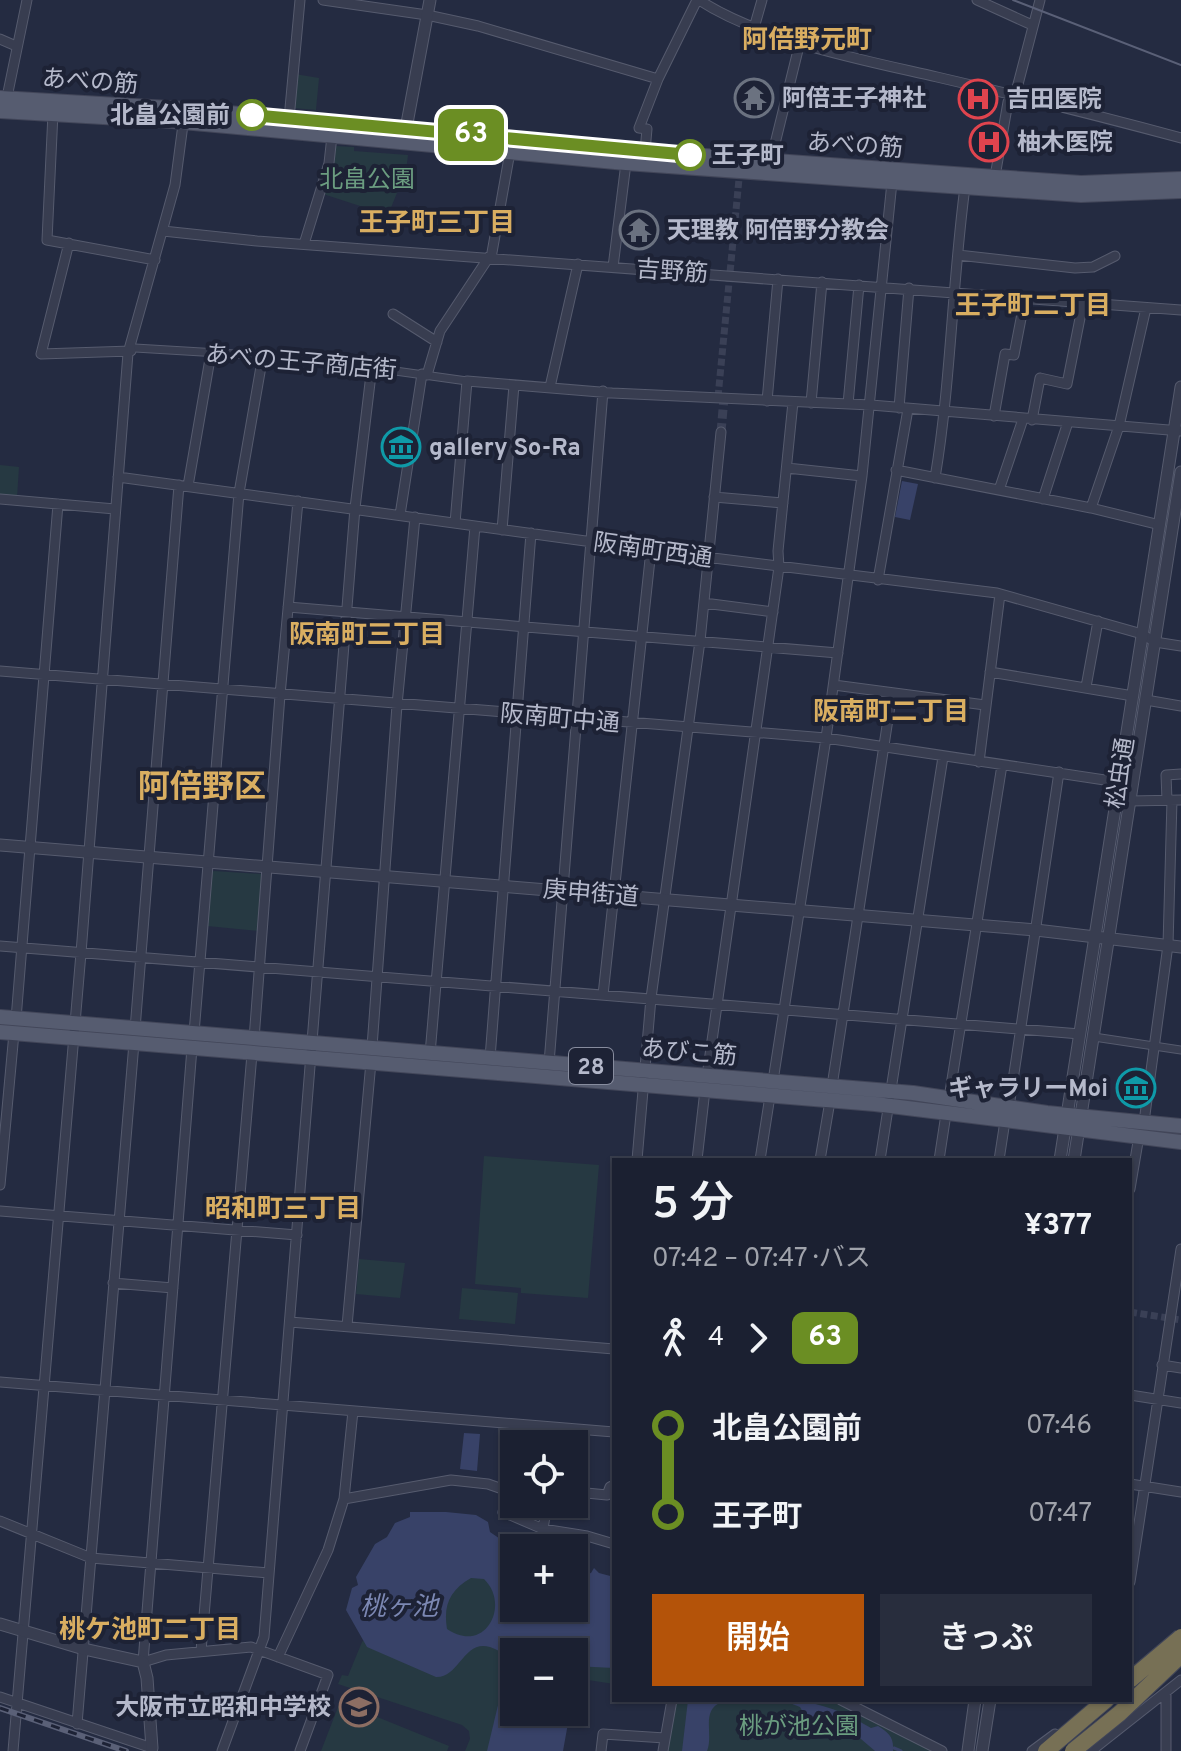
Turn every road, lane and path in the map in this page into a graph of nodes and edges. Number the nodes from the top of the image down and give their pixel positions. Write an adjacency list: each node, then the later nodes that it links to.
1 (27, 0): 14 (street)
2 (300, 0): 19 (street)
3 (323, 0): 9 (street)
4 (430, 0): 9 (street)
5 (698, 0): 11 (street); 15 (street)
6 (762, 0): 11 (street)
7 (977, 0): 10 (street)
8 (1040, 0): 10 (street)
9 (427, 15): 15 (street); 22 (street)
10 (1032, 25): 16 (street)
11 (754, 28): 13 (street)
12 (0, 39): 14 (street)
13 (800, 42): 16 (street); 26 (street)
14 (16, 46): 17 (street)
15 (658, 79): 24 (street)
16 (1013, 95): 23 (street); 31 (street)
17 (3, 104): 18 (main road, あべの筋); 20 (main road, あべの筋)
18 (53, 113): 20 (main road, あべの筋); 35 (street)
19 (289, 119): 20 (main road, あべの筋); 22 (main road, あべの筋)
20 (184, 121): 21 (main road, あべの筋); 34 (street)
21 (332, 136): 22 (main road, あべの筋); 36 (street)
22 (404, 136): 24 (main road, あべの筋); 25 (main road, あべの筋)
23 (1181, 138)
24 (645, 151): 28 (main road, あべの筋)
25 (510, 152): 27 (main road, あべの筋); 39 (street)
26 (771, 160): 28 (main road, あべの筋); 31 (main road, あべの筋)
27 (626, 163): 28 (main road, あべの筋); 42 (street)
28 (740, 170): 30 (main road, あべの筋)
29 (1181, 179): 31 (main road, あべの筋)
30 (892, 182): 32 (main road, あべの筋); 46 (street)
31 (994, 183): 32 (main road, あべの筋); 33 (main road, あべの筋)
32 (965, 187): 37 (street)
33 (1181, 191)
34 (163, 231): 36 (street, 吉野筋); 40 (street)
35 (69, 243): 40 (street); 55 (street)
36 (304, 244): 39 (street, 吉野筋)
37 (958, 255): 38 (street); 48 (street)
38 (1115, 256)
39 (490, 258): 41 (street, 吉野筋); 54 (street)
40 (155, 260): 55 (street)
41 (578, 264): 42 (street, 吉野筋); 62 (street)
42 (613, 267): 43 (street, 吉野筋)
43 (778, 279): 44 (street, 吉野筋); 65 (street)
44 (822, 282): 45 (street, 吉野筋); 67 (street)
45 (859, 285): 46 (street, 吉野筋); 68 (street)
46 (882, 287): 47 (street, 吉野筋); 69 (street)
47 (909, 288): 48 (street, 吉野筋); 70 (street)
48 (955, 293): 49 (street, 吉野筋); 71 (street)
49 (1025, 298): 50 (street, 吉野筋); 72 (street)
50 (1083, 303): 51 (street, 吉野筋); 73 (street)
51 (1146, 308): 52 (street, 吉野筋); 75 (street)
52 (1181, 310)
53 (393, 314): 54 (street)
54 (437, 342): 59 (street)
55 (132, 350): 56 (street, あべの王子商店街); 82 (street)
56 (211, 353): 57 (street, あべの王子商店街); 84 (street)
57 (263, 355): 58 (street, あべの王子商店街); 86 (street)
58 (372, 366): 59 (street, あべの王子商店街); 93 (street)
59 (425, 374): 60 (street, あべの王子商店街); 96 (street)
60 (467, 381): 61 (street); 98 (street)
61 (514, 385): 62 (street); 102 (street)
62 (550, 387): 64 (street)
63 (1181, 387): 76 (street, 松虫通)
64 (603, 391): 65 (street); 104 (street)
65 (767, 401): 66 (street)
66 (793, 402): 67 (street); 78 (street)
67 (811, 403): 68 (street)
68 (848, 404): 69 (street)
69 (871, 405): 70 (street); 81 (street)
70 (903, 408): 71 (street); 79 (street)
71 (946, 412): 72 (street); 83 (street)
72 (994, 416): 73 (street)
73 (1028, 419): 74 (street); 85 (street)
74 (1068, 422): 75 (street); 89 (street)
75 (1119, 426): 76 (street); 94 (street)
76 (1178, 431): 100 (street, 松虫通)
77 (721, 432): 87 (street)
78 (787, 468): 81 (street); 91 (street)
79 (896, 470): 83 (street); 109 (street)
80 (1181, 472): 99 (street, 松虫通)
81 (862, 476): 108 (street)
82 (118, 477): 84 (street, 阪南町西通); 95 (street)
83 (935, 478): 85 (street)
84 (184, 486): 86 (street, 阪南町西通); 131 (street)
85 (999, 490): 89 (street)
86 (239, 493): 90 (street, 阪南町西通); 134 (street)
87 (714, 497): 91 (street); 106 (street)
88 (0, 499): 92 (street)
89 (1043, 499): 94 (street)
90 (298, 501): 93 (street, 阪南町西通); 112 (street)
91 (783, 503): 107 (street)
92 (58, 504): 95 (street); 129 (street)
93 (355, 508): 96 (street, 阪南町西通); 114 (street)
94 (1091, 508): 100 (street)
95 (115, 509): 130 (street)
96 (400, 515): 97 (street, 阪南町西通)
97 (415, 517): 98 (street, 阪南町西通); 115 (street)
98 (455, 523): 101 (street, 阪南町西通)
99 (1177, 523): 123 (street, 松虫通)
100 (1160, 525): 120 (street, 松虫通)
101 (475, 526): 102 (street, 阪南町西通); 117 (street)
102 (502, 530): 103 (street, 阪南町西通)
103 (531, 533): 104 (street, 阪南町西通); 118 (street)
104 (591, 542): 105 (street, 阪南町西通); 119 (street)
105 (651, 550): 106 (street, 阪南町西通); 121 (street)
106 (710, 558): 107 (street, 阪南町西通); 111 (street)
107 (779, 567): 108 (street, 阪南町西通); 113 (street)
108 (848, 576): 109 (street, 阪南町西通); 126 (street)
109 (878, 580): 110 (street, 阪南町西通)
110 (1000, 594): 116 (street, 阪南町西通); 128 (street)
111 (704, 603): 113 (street); 122 (street)
112 (288, 607): 114 (street); 136 (street)
113 (773, 612): 124 (street)
114 (347, 613): 115 (street); 138 (street)
115 (406, 617): 117 (street); 140 (street)
116 (1098, 621): 120 (street, 阪南町西通); 133 (street)
117 (465, 622): 118 (street); 143 (street)
118 (524, 626): 119 (street); 144 (street)
119 (583, 631): 121 (street); 145 (street)
120 (1142, 634): 123 (street, 阪南町西通); 137 (street, 松虫通)
121 (641, 636): 122 (street); 146 (street)
122 (700, 641): 124 (street); 147 (street)
123 (1155, 642): 125 (street, 阪南町西通); 139 (street, 松虫通)
124 (768, 646): 126 (street); 148 (street)
125 (1181, 646)
126 (838, 653): 132 (street)
127 (0, 671): 129 (street, 阪南町中通)
128 (990, 672): 133 (street); 141 (street)
129 (44, 675): 130 (street, 阪南町中通); 160 (street)
130 (103, 680): 131 (street, 阪南町中通); 161 (street)
131 (163, 685): 134 (street, 阪南町中通); 162 (street)
132 (834, 685): 135 (street); 149 (street)
133 (1086, 687): 137 (street)
134 (221, 690): 136 (street, 阪南町中通); 163 (street)
135 (892, 693): 141 (street); 150 (street)
136 (280, 695): 138 (street, 阪南町中通); 164 (street)
137 (1133, 696): 156 (street, 松虫通)
138 (340, 700): 140 (street, 阪南町中通); 165 (street)
139 (1146, 700): 142 (street); 158 (street, 松虫通)
140 (397, 705): 143 (street, 阪南町中通); 166 (street)
141 (985, 705): 152 (street)
142 (1181, 706)
143 (458, 710): 144 (street, 阪南町中通); 167 (street)
144 (517, 715): 145 (street, 阪南町中通); 168 (street)
145 (577, 719): 146 (street, 阪南町中通); 169 (street)
146 (631, 724): 147 (street, 阪南町中通); 170 (street)
147 (688, 728): 148 (street, 阪南町中通); 171 (street)
148 (756, 734): 149 (street, 阪南町中通); 172 (street)
149 (826, 738): 150 (street, 阪南町中通); 173 (street)
150 (886, 747): 151 (street, 阪南町中通); 174 (street)
151 (943, 757): 152 (street, 阪南町中通); 175 (street)
152 (979, 762): 153 (street, 阪南町中通)
153 (1002, 765): 154 (street, 阪南町中通); 176 (street)
154 (1059, 772): 156 (street, 阪南町中通); 177 (street)
155 (1181, 774): 157 (street)
156 (1118, 782): 178 (street, 松虫通)
157 (1173, 800): 158 (street); 181 (street)
158 (1130, 801): 179 (street, 松虫通)
159 (0, 845): 160 (street, 庚申街道)
160 (30, 848): 161 (street, 庚申街道); 182 (street)
161 (89, 852): 162 (street, 庚申街道); 183 (street)
162 (148, 857): 163 (street, 庚申街道); 184 (street)
163 (207, 862): 164 (street, 庚申街道); 185 (street)
164 (267, 867): 165 (street, 庚申街道); 186 (street)
165 (326, 871): 166 (street, 庚申街道); 187 (street)
166 (385, 877): 167 (street, 庚申街道); 188 (street)
167 (444, 881): 168 (street, 庚申街道); 189 (street)
168 (503, 886): 169 (street, 庚申街道); 190 (street)
169 (562, 890): 170 (street, 庚申街道); 191 (street)
170 (615, 895): 171 (street, 庚申街道); 192 (street)
171 (665, 901): 172 (street, 庚申街道); 193 (street)
172 (731, 906): 173 (street, 庚申街道); 194 (street)
173 (798, 911): 174 (street, 庚申街道); 195 (street)
174 (859, 916): 175 (street, 庚申街道); 196 (street)
175 (917, 921): 176 (street, 庚申街道); 198 (street)
176 (977, 925): 177 (street, 庚申街道); 199 (street)
177 (1036, 930): 178 (street, 庚申街道); 201 (street)
178 (1097, 936): 179 (street, 庚申街道); 203 (street, 松虫通)
179 (1110, 938): 181 (street, 庚申街道); 205 (street, 松虫通)
180 (0, 946): 182 (street)
181 (1175, 946): 207 (street)
182 (22, 948): 183 (street); 200 (street)
183 (81, 953): 184 (street); 202 (street)
184 (140, 957): 185 (street); 204 (street)
185 (199, 962): 186 (street); 206 (street)
186 (259, 966): 187 (street); 208 (street)
187 (317, 971): 188 (street); 209 (street)
188 (377, 976): 189 (street); 212 (street)
189 (435, 981): 190 (street); 211 (street)
190 (495, 986): 191 (street); 213 (street)
191 (554, 991): 192 (street); 214 (street)
192 (603, 995): 193 (street)
193 (651, 998): 194 (street); 215 (street)
194 (718, 1004): 195 (street); 216 (street)
195 (783, 1009): 196 (street); 217 (street)
196 (843, 1014): 198 (street); 218 (street)
197 (0, 1017): 200 (main road, あびこ筋 / 28)
198 (902, 1019): 199 (street); 220 (street)
199 (961, 1024): 201 (street); 219 (street)
200 (10, 1028): 202 (main road, あびこ筋 / 28); 237 (street)
201 (1021, 1029): 203 (street); 222 (street)
202 (74, 1030): 204 (main road, あびこ筋 / 28); 239 (street)
203 (1080, 1034): 223 (street, 松虫通)
204 (135, 1036): 206 (main road, あびこ筋 / 28); 240 (street)
205 (1094, 1037): 207 (street); 223 (street, 松虫通)
206 (193, 1041): 208 (main road, あびこ筋 / 28); 241 (street)
207 (1154, 1045): 210 (street); 225 (street)
208 (253, 1046): 209 (main road, あびこ筋 / 28); 242 (street)
209 (312, 1050): 212 (main road, あびこ筋 / 28); 243 (street)
210 (1181, 1050)
211 (430, 1054): 212 (main road, あびこ筋 / 28); 213 (main road, あびこ筋 / 28)
212 (372, 1055): 215 (main road, あびこ筋 / 28); 248 (street)
213 (490, 1058): 214 (main road, あびこ筋 / 28)
214 (549, 1063): 215 (main road, あびこ筋 / 28)
215 (643, 1078): 216 (main road, あびこ筋 / 28); 227 (street)
216 (706, 1083): 217 (main road, あびこ筋 / 28); 228 (street)
217 (771, 1088): 218 (main road, あびこ筋 / 28); 229 (street)
218 (831, 1093): 220 (main road, あびこ筋 / 28); 230 (street)
219 (949, 1098): 220 (main road, あびこ筋 / 28); 222 (main road, あびこ筋 / 28)
220 (890, 1099): 221 (main road, あびこ筋 / 28); 231 (street)
221 (946, 1114): 222 (main road, あびこ筋 / 28); 232 (street)
222 (1007, 1114): 223 (main road, あびこ筋 / 28); 233 (street)
223 (1073, 1122): 225 (main road, あびこ筋 / 28); 234 (street, 松虫通); 235 (street, 松虫通)
224 (1181, 1126): 225 (main road, あびこ筋 / 28)
225 (1141, 1129): 226 (main road, あびこ筋 / 28); 236 (street)
226 (1181, 1142)
227 (637, 1158)
228 (697, 1158)
229 (760, 1158)
230 (820, 1158)
231 (880, 1158)
232 (939, 1158)
233 (999, 1158)
234 (1061, 1158)
235 (1074, 1158)
236 (1132, 1178)
237 (0, 1185)
238 (0, 1211): 239 (street)
239 (59, 1216): 240 (street); 253 (street)
240 (119, 1221): 241 (street); 245 (street)
241 (177, 1226): 242 (street); 246 (street)
242 (237, 1230): 243 (street); 258 (street)
243 (297, 1235): 247 (street)
244 (1181, 1249): 250 (street)
245 (113, 1283): 246 (street); 254 (street)
246 (173, 1288): 255 (street)
247 (290, 1322): 248 (street); 260 (street)
248 (347, 1326): 249 (street)
249 (612, 1349)
250 (1162, 1365): 251 (street); 257 (street)
251 (1181, 1368)
252 (0, 1382): 253 (street)
253 (44, 1386): 254 (street); 276 (street)
254 (105, 1390): 255 (street); 278 (street)
255 (163, 1395): 258 (street); 279 (street)
256 (1132, 1395): 257 (street)
257 (1157, 1399): 259 (street); 267 (street)
258 (223, 1400): 260 (street); 281 (street)
259 (1181, 1403)
260 (283, 1405): 261 (street); 282 (street)
261 (353, 1411): 262 (street); 271 (street)
262 (514, 1424): 263 (street); 264 (street)
263 (513, 1430)
264 (612, 1432)
265 (1132, 1484): 267 (street)
266 (612, 1486): 270 (street)
267 (1143, 1486): 269 (street); 280 (street)
268 (500, 1488): 271 (street)
269 (1181, 1492)
270 (588, 1493)
271 (344, 1499): 290 (street)
272 (517, 1518): 275 (street)
273 (545, 1518): 275 (street)
274 (0, 1521): 276 (street)
275 (543, 1529): 277 (street)
276 (32, 1535): 278 (street); 284 (street)
277 (612, 1544)
278 (91, 1558): 279 (street); 286 (street)
279 (150, 1563): 281 (street); 291 (street)
280 (1132, 1567)
281 (207, 1568): 282 (street); 288 (street)
282 (269, 1573): 287 (street)
283 (0, 1624): 284 (street)
284 (25, 1631): 286 (street); 306 (street)
285 (1181, 1634): 293 (highway, bridge)
286 (84, 1649): 291 (street); 308 (street)
287 (260, 1650): 288 (street); 290 (street); 312 (street)
288 (201, 1651): 291 (street)
289 (1181, 1655): 304 (highway, bridge)
290 (278, 1657): 313 (street)
291 (143, 1662): 310 (street)
292 (1181, 1669): 307 (highway, bridge)
293 (1132, 1677)
294 (1132, 1678): 296 (street)
295 (1181, 1680): 296 (street)
296 (1169, 1689): 322 (street); 323 (street)
297 (0, 1697): 306 (street)
298 (672, 1702): 309 (street)
299 (845, 1702): 316 (street)
300 (975, 1702): 317 (street)
301 (990, 1702): 318 (street)
302 (1096, 1702): 319 (street)
303 (1104, 1702): 320 (highway)
304 (1132, 1702)
305 (1132, 1702): 307 (highway, bridge)
306 (18, 1705): 308 (street); 311 (street)
307 (1120, 1713): 321 (highway, bridge)
308 (77, 1724): 310 (street)
309 (665, 1738): 314 (street); 315 (street)
310 (152, 1750)
311 (13, 1751)
312 (222, 1751)
313 (300, 1751)
314 (601, 1751)
315 (663, 1751)
316 (942, 1751)
317 (968, 1751)
318 (982, 1751)
319 (1032, 1751)
320 (1046, 1751)
321 (1073, 1751)
322 (1091, 1751)
323 (1166, 1751)

